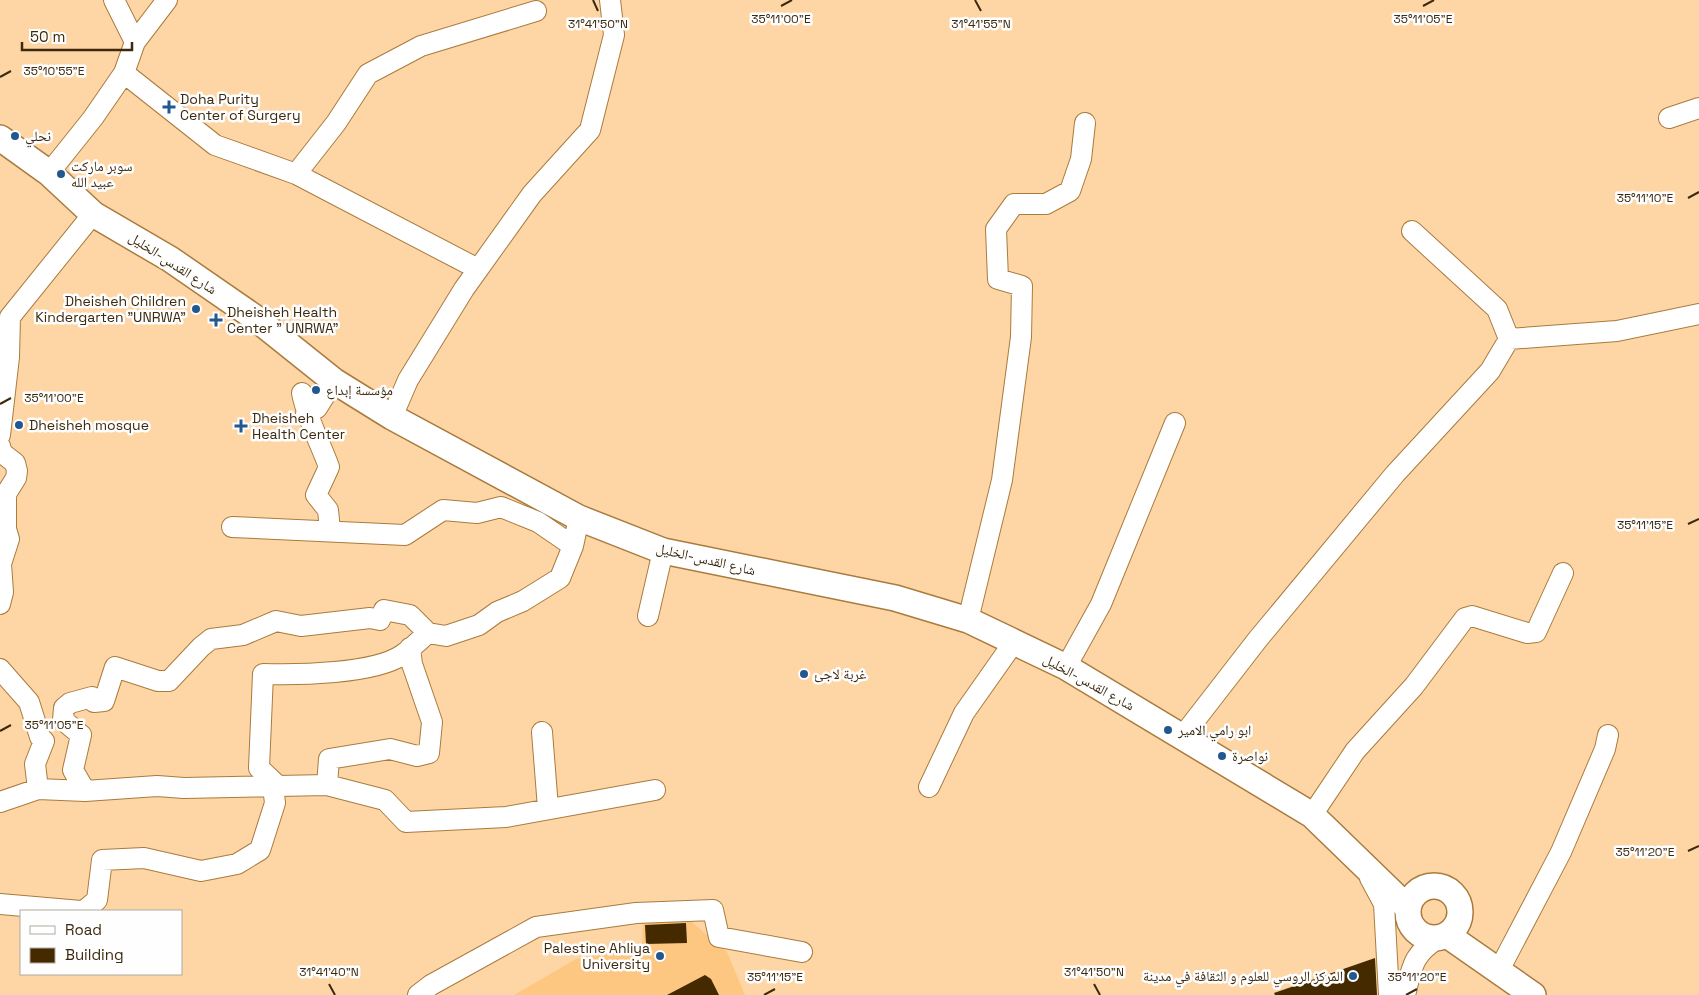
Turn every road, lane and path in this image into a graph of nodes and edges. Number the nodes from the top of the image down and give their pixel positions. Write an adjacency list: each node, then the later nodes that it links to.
1 (114, 0): 5 (street)
2 (167, 0): 5 (street)
3 (610, 0): 15 (street)
4 (536, 11): 12 (street)
5 (135, 42): 6 (street)
6 (124, 74): 11 (street); 12 (street)
7 (1699, 108): 8 (street)
8 (1669, 118)
9 (1085, 123): 35 (street)
10 (0, 138): 11 (main road, شارع القدس-الخليل)
11 (49, 173): 13 (main road, شارع القدس-الخليل)
12 (296, 174): 15 (street)
13 (93, 214): 16 (street); 19 (main road, شارع القدس-الخليل)
14 (1412, 231): 18 (street)
15 (478, 269): 22 (street)
16 (8, 305): 24 (street)
17 (1699, 314): 18 (street)
18 (1509, 340): 43 (street)
19 (334, 381): 21 (street); 22 (main road, شارع القدس-الخليل)
20 (302, 393): 21 (street)
21 (306, 414): 29 (street)
22 (392, 417): 27 (main road, شارع القدس-الخليل)
23 (1176, 422): 39 (street)
24 (0, 435)
25 (0, 446): 26 (street)
26 (3, 515): 33 (street)
27 (579, 518): 30 (street); 31 (main road, شارع القدس-الخليل)
28 (232, 527): 29 (street)
29 (330, 530): 30 (street)
30 (573, 546): 36 (street)
31 (663, 551): 34 (street); 35 (main road, شارع القدس-الخليل)
32 (1563, 573): 52 (street)
33 (0, 604)
34 (648, 616)
35 (968, 620): 37 (main road, شارع القدس-الخليل)
36 (428, 633): 38 (street); 49 (street)
37 (1014, 642): 39 (main road, شارع القدس-الخليل); 46 (street)
38 (410, 648): 44 (street); 45 (street)
39 (1066, 667): 43 (main road, شارع القدس-الخليل)
40 (0, 669): 47 (street)
41 (542, 732): 51 (street)
42 (1608, 735): 60 (street)
43 (1182, 738): 52 (main road, شارع القدس-الخليل)
44 (327, 785): 45 (street); 51 (street)
45 (276, 786): 49 (street); 57 (street)
46 (929, 787)
47 (38, 789): 49 (street); 50 (street)
48 (655, 790): 51 (street)
49 (84, 791)
50 (0, 802)
51 (548, 808)
52 (1312, 815): 53 (main road, شارع القدس-الخليل)
53 (1366, 869): 55 (main road, شارع القدس-الخليل); 62 (street)
54 (0, 904): 56 (street)
55 (1408, 908): 58 (main road); 58 (main road)
56 (71, 910)
57 (84, 910)
58 (1443, 937): 60 (main road); 63 (street)
59 (802, 952): 61 (street)
60 (1498, 972): 64 (main road)
61 (418, 995)
62 (1389, 995)
63 (1404, 995)
64 (1534, 995)

